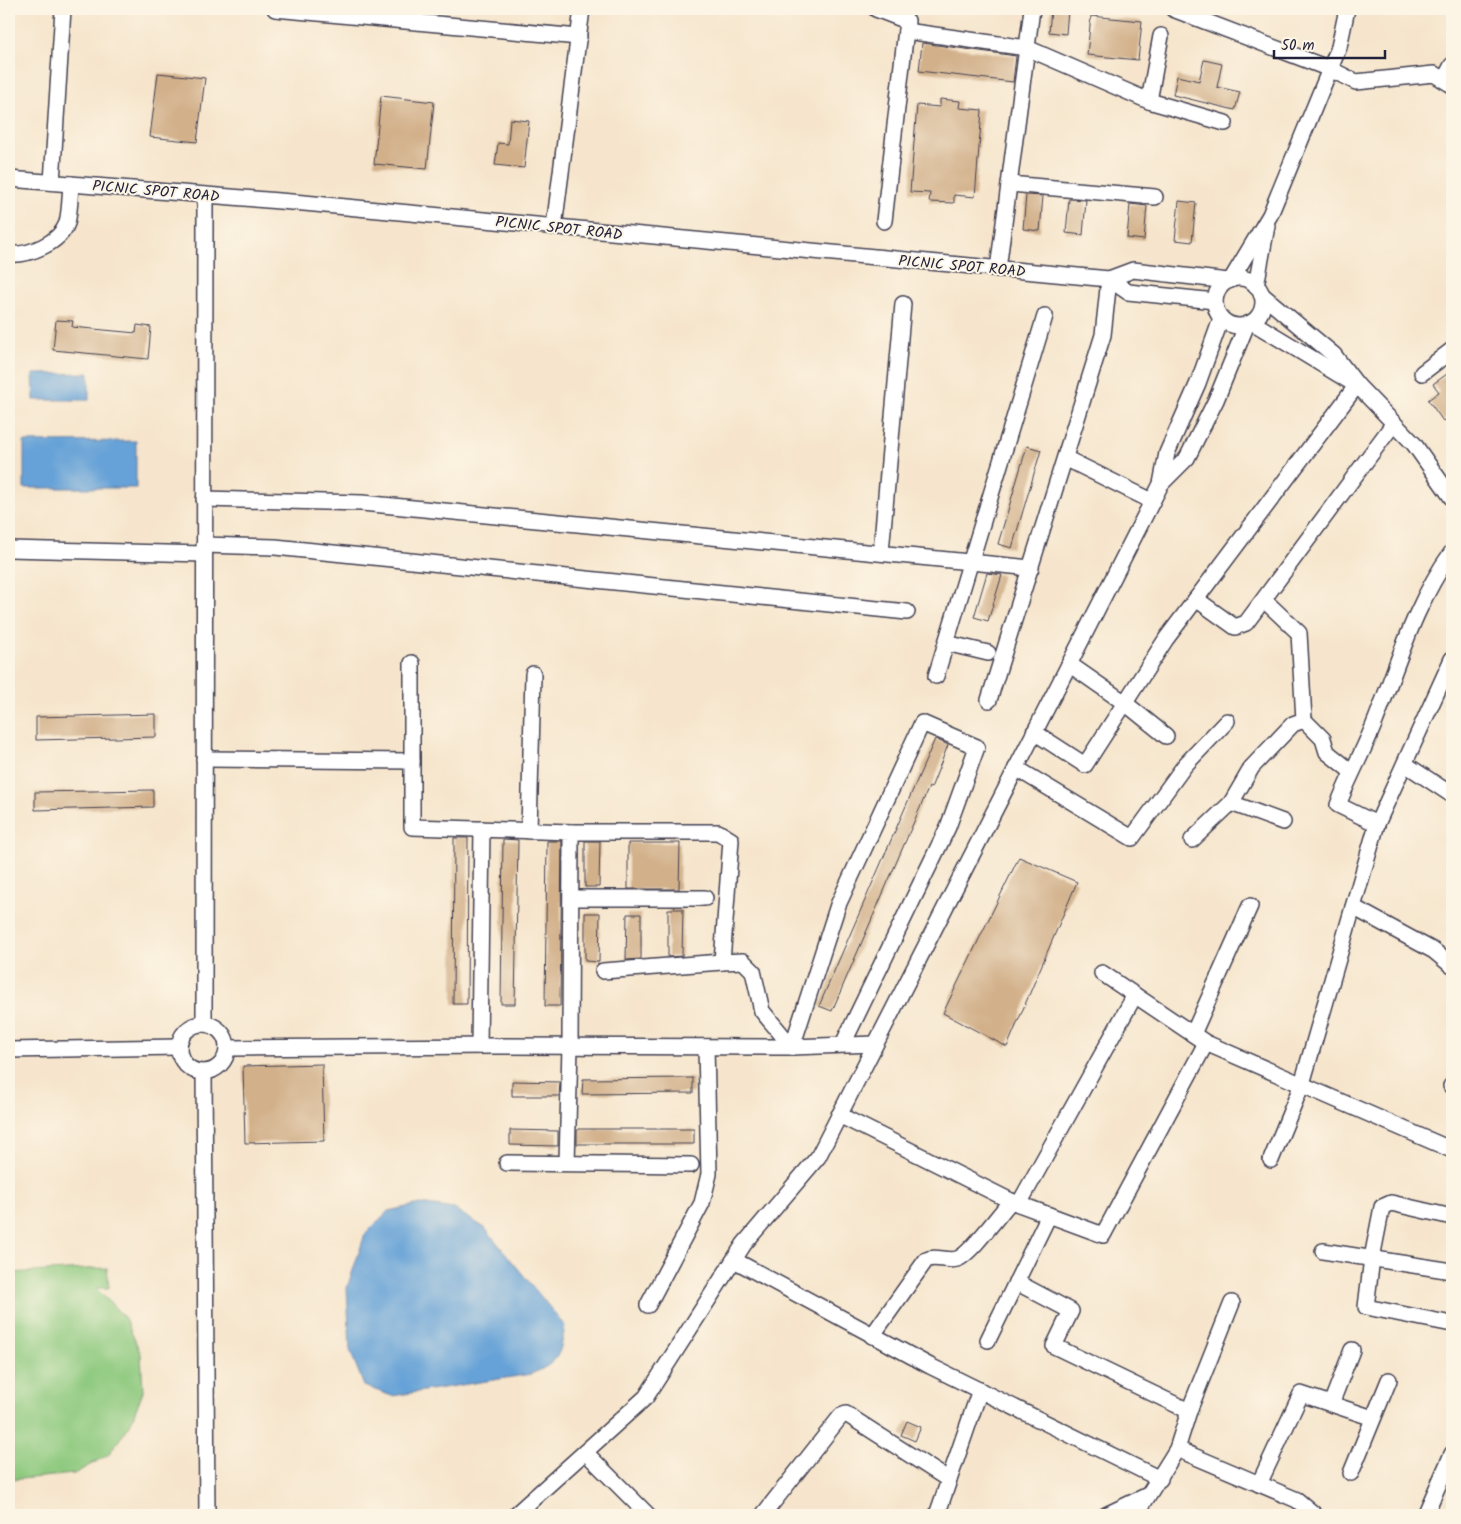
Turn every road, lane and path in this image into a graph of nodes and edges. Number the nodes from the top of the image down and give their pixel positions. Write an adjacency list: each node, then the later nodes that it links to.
1 (63, 9): 18 (street)
2 (275, 9): 10 (street)
3 (582, 9): 10 (street)
4 (876, 9): 8 (street)
5 (1032, 9): 11 (street)
6 (1173, 9): 13 (street)
7 (1347, 9): 13 (street)
8 (906, 31): 11 (street); 24 (street)
9 (1161, 36): 15 (street)
10 (579, 37): 25 (street)
11 (1027, 48): 15 (street); 20 (street)
12 (1452, 65): 14 (street)
13 (1330, 69): 14 (street); 23 (street)
14 (1448, 83)
15 (1149, 101): 16 (street)
16 (1225, 123)
17 (9, 179): 18 (street, PICNIC SPOT ROAD)
18 (52, 182): 19 (street, PICNIC SPOT ROAD)
19 (71, 184): 21 (street, PICNIC SPOT ROAD); 26 (street)
20 (1009, 184): 22 (street); 27 (street)
21 (205, 195): 25 (street, PICNIC SPOT ROAD); 42 (street)
22 (1155, 197)
23 (1270, 215): 29 (street); 30 (street)
24 (884, 221)
25 (554, 227): 27 (street, PICNIC SPOT ROAD)
26 (9, 254)
27 (998, 269): 28 (street, PICNIC SPOT ROAD)
28 (1109, 279): 29 (street, PICNIC SPOT ROAD); 31 (street, PICNIC SPOT ROAD); 40 (street)
29 (1229, 280): 30 (street); 31 (street)
30 (1259, 290): 35 (street); 38 (street)
31 (1215, 302): 34 (street)
32 (903, 304): 47 (street)
33 (1045, 316): 49 (street)
34 (1222, 319): 35 (street); 41 (street)
35 (1250, 323): 38 (street); 41 (street)
36 (1452, 350): 37 (street)
37 (1422, 373)
38 (1357, 385): 39 (street); 51 (street)
39 (1394, 423): 43 (street); 52 (street)
40 (1065, 458): 44 (street); 50 (street)
41 (1161, 484): 44 (street)
42 (204, 498): 46 (street); 47 (street)
43 (1452, 498)
44 (1152, 502): 58 (street)
45 (9, 549): 46 (street)
46 (204, 549): 53 (street); 67 (street)
47 (880, 552): 49 (street)
48 (1452, 552): 71 (street)
49 (970, 561): 50 (street); 54 (street)
50 (1031, 568): 61 (street)
51 (1196, 599): 52 (street); 62 (street)
52 (1264, 600): 64 (street)
53 (907, 612)
54 (946, 644): 55 (street); 60 (street)
55 (988, 653)
56 (1452, 659): 69 (street)
57 (412, 663): 68 (street)
58 (1069, 664): 62 (street); 65 (street)
59 (533, 674): 77 (street)
60 (936, 676)
61 (989, 700)
62 (1125, 703): 65 (street); 66 (street)
63 (1228, 720): 70 (street)
64 (1304, 720): 71 (street); 73 (street)
65 (1034, 732): 70 (street)
66 (1166, 736)
67 (204, 759): 68 (street); 89 (street)
68 (412, 761): 76 (street)
69 (1405, 764): 72 (street); 75 (street)
70 (1016, 768): 93 (street)
71 (1352, 772): 75 (street)
72 (1452, 795)
73 (1231, 803): 74 (street); 79 (street)
74 (1283, 822)
75 (1377, 824): 83 (street)
76 (482, 829): 77 (street); 94 (street)
77 (529, 830): 78 (street)
78 (571, 832): 80 (street); 84 (street)
79 (1192, 840)
80 (572, 898): 81 (street); 95 (street)
81 (705, 898)
82 (1250, 906): 90 (street)
83 (1353, 908): 85 (street); 102 (street)
84 (722, 962): 86 (street); 99 (street)
85 (1452, 966)
86 (603, 971)
87 (1102, 973): 88 (street)
88 (1135, 995): 90 (street); 109 (street)
89 (204, 1024): 96 (street); 98 (street)
90 (1193, 1034): 91 (street)
91 (1206, 1043): 102 (street); 110 (street)
92 (843, 1044): 93 (street); 99 (street); 99 (street)
93 (875, 1044): 103 (street)
94 (479, 1046): 95 (street); 98 (street)
95 (570, 1046): 97 (street); 107 (street)
96 (180, 1047): 100 (street); 101 (street)
97 (706, 1047): 99 (street); 118 (street)
98 (227, 1048): 101 (street)
99 (792, 1048)
100 (9, 1050)
101 (204, 1072): 138 (street)
102 (1302, 1084): 104 (street); 105 (street)
103 (839, 1115): 109 (street); 114 (street)
104 (1452, 1150)
105 (1271, 1160)
106 (506, 1163): 107 (street)
107 (567, 1163): 108 (street)
108 (691, 1164)
109 (1015, 1202): 110 (street); 120 (street)
110 (1048, 1215): 116 (street)
111 (1452, 1216): 113 (street)
112 (1323, 1250): 113 (street)
113 (1372, 1258): 115 (street); 119 (street)
114 (734, 1260): 120 (street); 129 (street)
115 (1452, 1271)
116 (1016, 1282): 121 (street); 126 (street)
117 (1232, 1303): 126 (street)
118 (648, 1305)
119 (1452, 1324)
120 (872, 1336): 124 (street)
121 (988, 1340)
122 (1352, 1350): 125 (street)
123 (1389, 1380): 127 (street)
124 (980, 1390): 132 (street); 133 (street)
125 (1331, 1404): 127 (street); 134 (street)
126 (1189, 1410): 128 (street)
127 (1373, 1418): 131 (street)
128 (1177, 1449): 132 (street); 134 (street)
129 (585, 1452): 139 (street); 140 (street)
130 (1452, 1454): 135 (street)
131 (1351, 1473)
132 (1160, 1479): 136 (street)
133 (949, 1480): 137 (street); 141 (street)
134 (1259, 1484): 144 (street)
135 (1446, 1485): 145 (street)
136 (1148, 1495): 142 (street); 143 (street)
137 (768, 1514)
138 (207, 1515)
139 (514, 1515)
140 (648, 1515)
141 (937, 1515)
142 (1106, 1515)
143 (1136, 1515)
144 (1315, 1515)
145 (1425, 1515)

